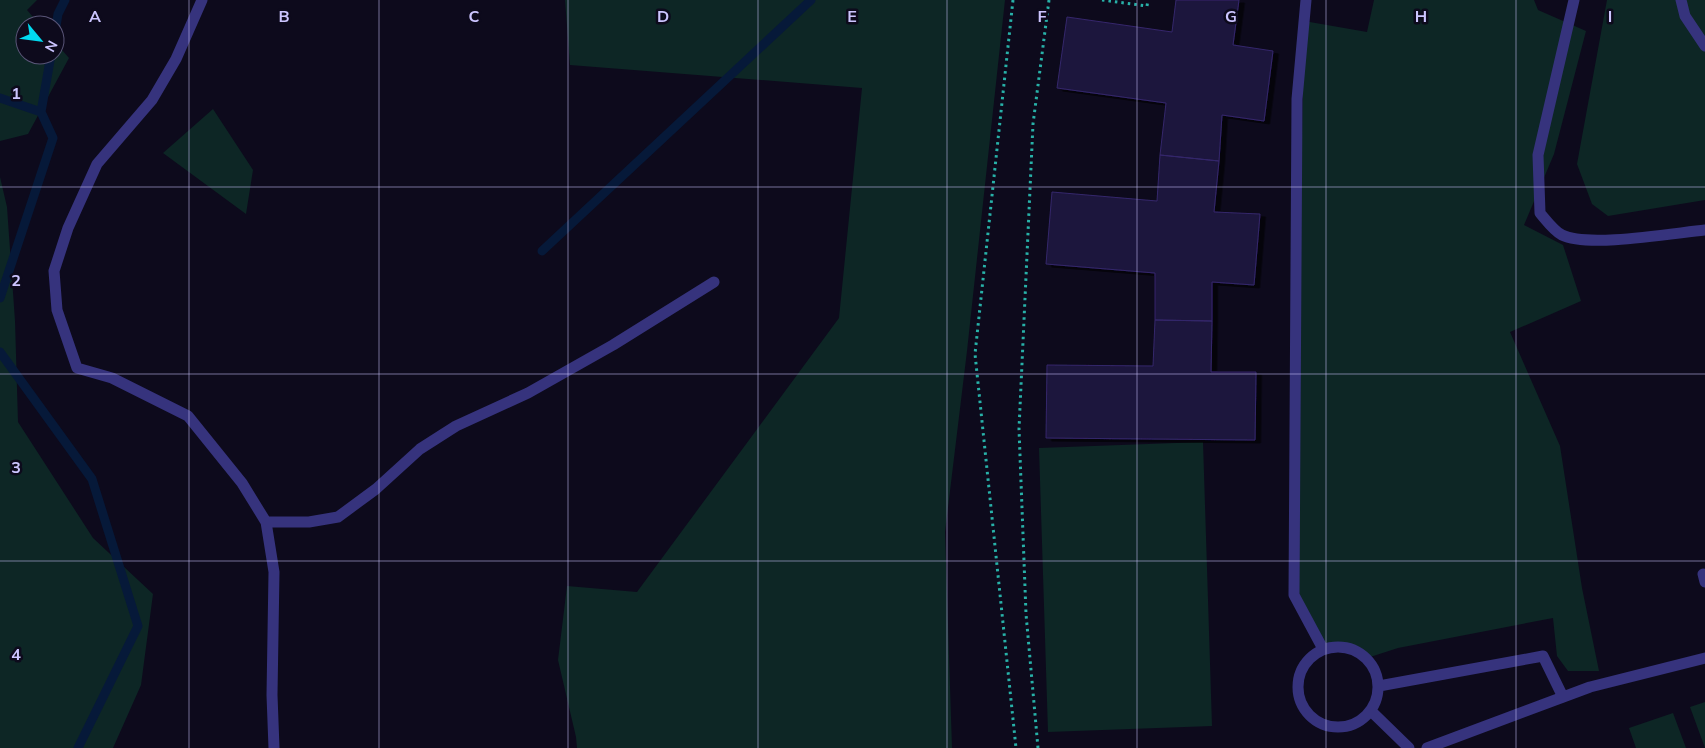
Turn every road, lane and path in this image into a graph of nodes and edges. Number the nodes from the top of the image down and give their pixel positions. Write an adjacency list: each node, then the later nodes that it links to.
1 (202, 0): 12 (lane)
2 (1013, 0): 19 (path)
3 (1048, 0): 20 (path)
4 (1102, 0): 5 (path)
5 (1148, 0)
6 (1306, 0): 13 (lane)
7 (1574, 0): 10 (lane)
8 (1681, 0): 9 (lane)
9 (1705, 46)
10 (1705, 230)
11 (714, 282): 12 (lane)
12 (266, 522): 18 (lane)
13 (1323, 649): 15 (lane); 17 (lane)
14 (1705, 658): 16 (lane)
15 (1379, 686): 16 (lane); 17 (lane)
16 (1563, 697): 22 (lane)
17 (1371, 711): 21 (lane)
18 (274, 748)
19 (1016, 748)
20 (1038, 748)
21 (1409, 748)
22 (1427, 748)

